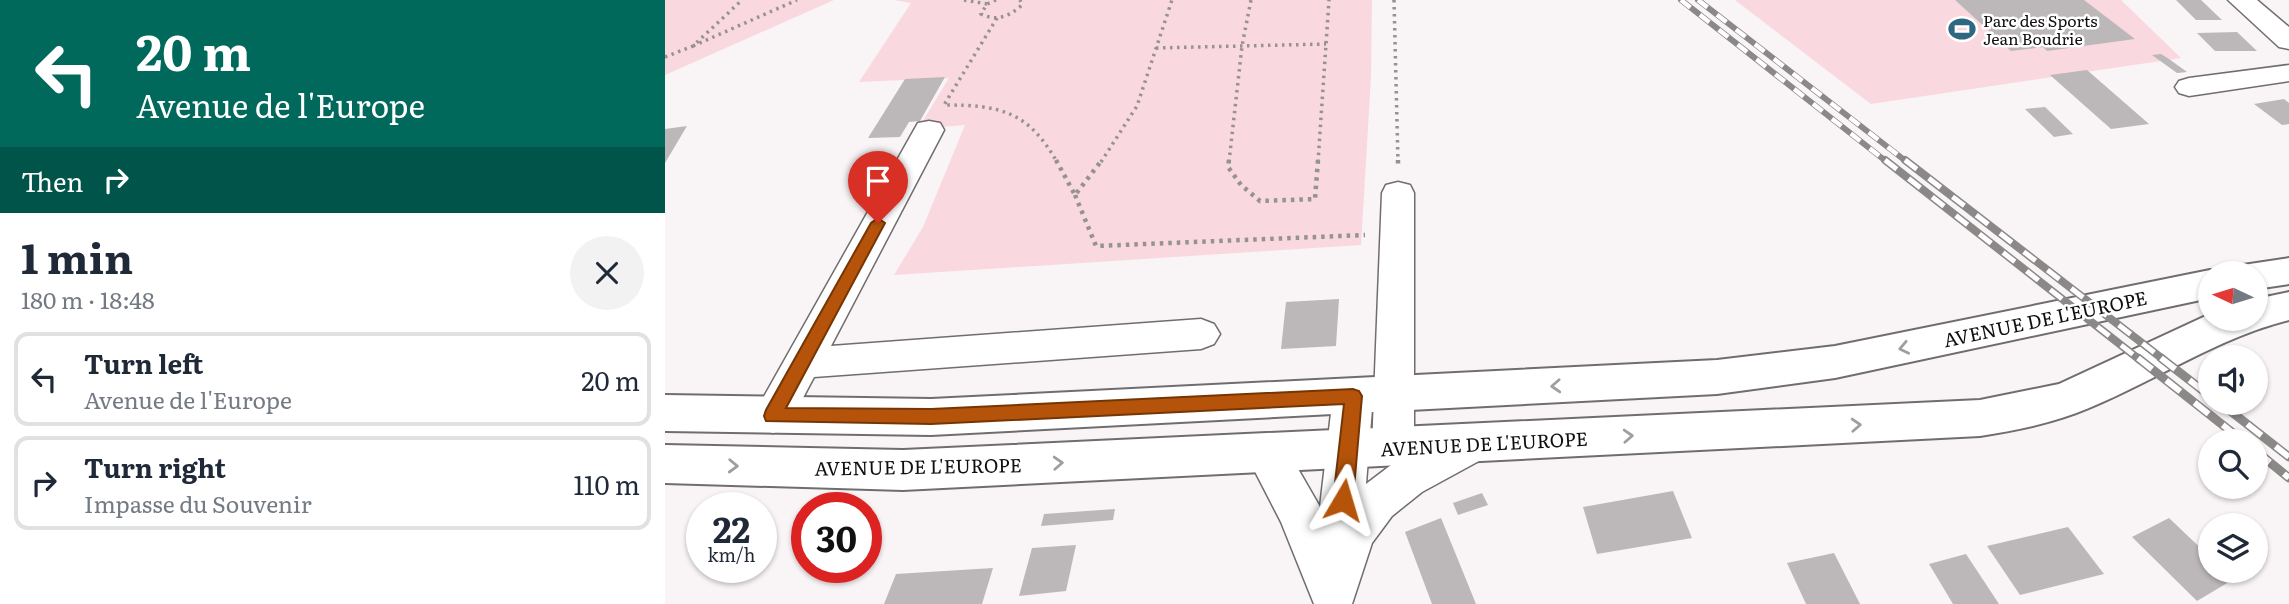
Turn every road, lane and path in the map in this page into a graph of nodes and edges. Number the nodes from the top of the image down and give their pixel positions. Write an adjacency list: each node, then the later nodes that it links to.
1 (742, 0): 15 (path)
2 (797, 0): 15 (path)
3 (964, 0): 11 (path)
4 (996, 0): 11 (path)
5 (1020, 0): 12 (path)
6 (1172, 0): 17 (path)
7 (1251, 0): 16 (path)
8 (1329, 0): 14 (path)
9 (1394, 0): 22 (path)
10 (2241, 0): 13 (street)
11 (987, 4): 12 (path)
12 (997, 18): 23 (path)
13 (2289, 41)
14 (1326, 44): 16 (path); 16 (path)
15 (693, 46): 18 (path)
16 (1242, 46): 17 (path)
17 (1156, 48): 23 (path)
18 (665, 57)
19 (2289, 74): 20 (lane)
20 (2189, 87)
21 (929, 130): 32 (street)
22 (1398, 194): 24 (street)
23 (1075, 195): 24 (path)
24 (1397, 236): 33 (street)
25 (2289, 271): 26 (main road)
26 (2268, 274)
27 (2198, 286): 33 (main road, AVENUE DE L'EUROPE, one-way to 33)
28 (2289, 306): 29 (main road)
29 (2268, 311)
30 (2213, 331): 37 (main road, AVENUE DE L'EUROPE, one-way to 30)
31 (1201, 334): 32 (street)
32 (801, 363): 36 (street)
33 (1395, 394): 34 (main road, AVENUE DE L'EUROPE); 38 (street)
34 (1353, 396): 36 (main road, AVENUE DE L'EUROPE); 39 (street)
35 (665, 413): 36 (main road, AVENUE DE L'EUROPE)
36 (773, 416)
37 (1473, 443): 38 (main road, AVENUE DE L'EUROPE); 42 (street)
38 (1393, 448): 39 (main road, AVENUE DE L'EUROPE)
39 (1349, 450): 40 (main road, AVENUE DE L'EUROPE); 42 (street)
40 (1267, 454): 41 (main road, AVENUE DE L'EUROPE, one-way to 40); 42 (street)
41 (665, 464)
42 (1334, 599)

